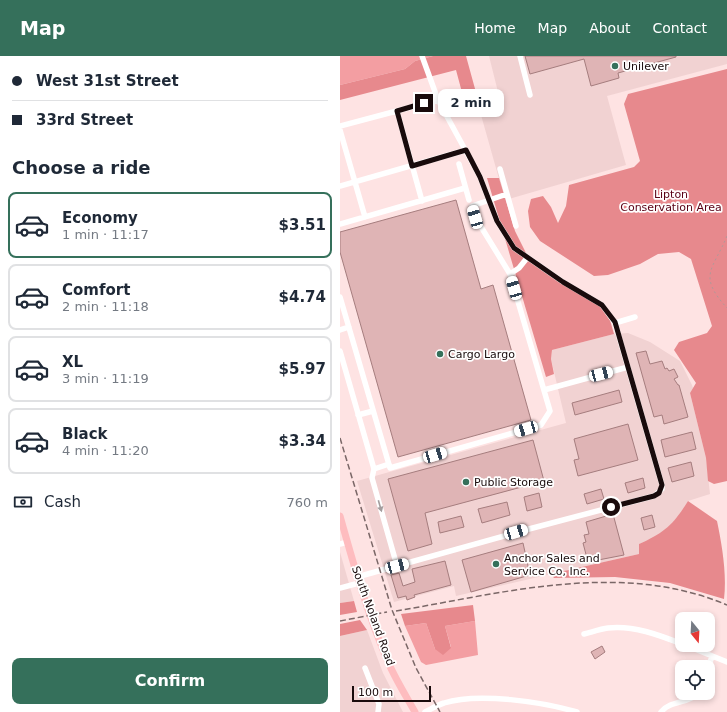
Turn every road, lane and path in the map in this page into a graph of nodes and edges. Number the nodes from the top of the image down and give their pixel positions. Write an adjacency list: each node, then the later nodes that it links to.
1 (422, 56): 4 (street)
2 (520, 56): 3 (street)
3 (530, 95)
4 (438, 100): 5 (street); 8 (street)
5 (397, 111): 6 (street); 10 (street)
6 (340, 126)
7 (340, 130): 12 (street)
8 (466, 150): 10 (street); 16 (street)
9 (459, 164): 14 (street)
10 (412, 166): 12 (street); 17 (street)
11 (500, 169): 15 (street)
12 (355, 182): 13 (street); 19 (street)
13 (340, 186)
14 (465, 188): 17 (street); 18 (street)
15 (507, 194): 16 (street); 21 (street)
16 (489, 199): 23 (street); 24 (street)
17 (422, 200): 19 (street)
18 (468, 200)
19 (365, 217): 20 (street)
20 (340, 224)
21 (516, 226)
22 (727, 236): 26 (path)
23 (527, 258): 24 (street); 28 (street)
24 (510, 274): 33 (street)
25 (340, 297): 29 (street)
26 (727, 308)
27 (635, 317): 28 (street)
28 (615, 322): 32 (street)
29 (349, 327): 30 (street); 34 (street)
30 (340, 330)
31 (340, 351): 35 (street)
32 (628, 367): 33 (street); 40 (street)
33 (544, 390): 36 (street)
34 (373, 411): 35 (street); 36 (street)
35 (358, 415): 37 (street)
36 (389, 464): 37 (street)
37 (374, 469): 40 (street, one-way to 40)
38 (340, 516): 39 (main road, South Noland Road)
39 (344, 543): 41 (main road, South Noland Road)
40 (397, 566): 41 (street)
41 (358, 580): 42 (street); 52 (main road, South Noland Road)
42 (340, 588)
43 (584, 634): 44 (street)
44 (675, 642)
45 (702, 652): 46 (street)
46 (712, 656): 47 (street); 48 (street)
47 (711, 660)
48 (727, 662)
49 (364, 668): 51 (street)
50 (690, 700): 55 (street)
51 (378, 712)
52 (415, 712)
53 (424, 712): 54 (street)
54 (577, 712)
55 (661, 712)

